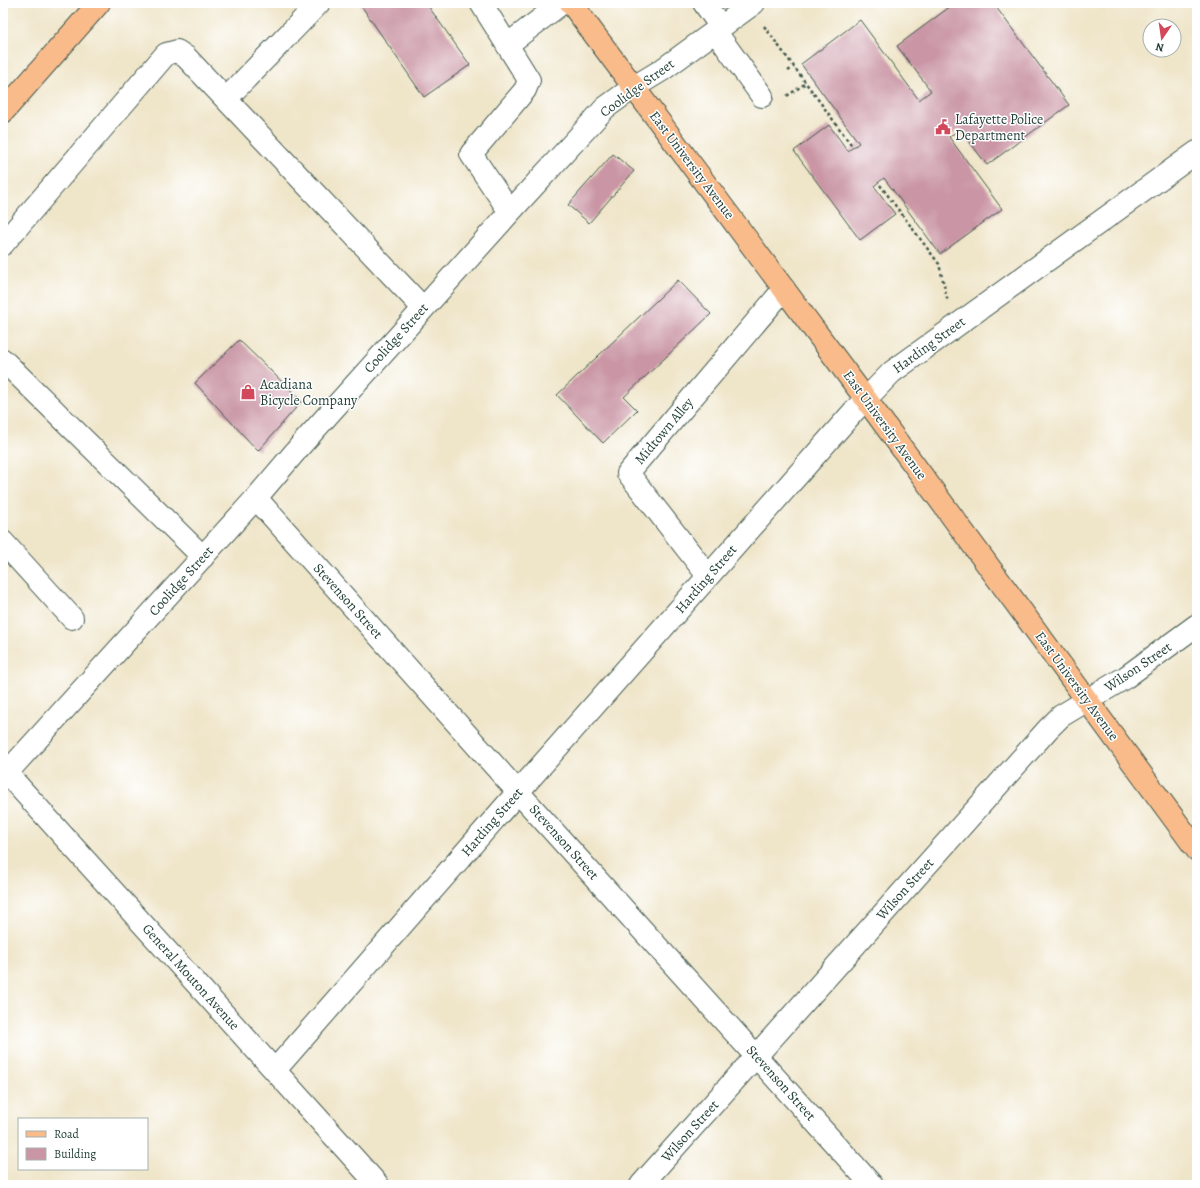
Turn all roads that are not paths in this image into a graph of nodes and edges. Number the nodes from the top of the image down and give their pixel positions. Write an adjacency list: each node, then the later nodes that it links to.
1 (99, 3): 13 (main road)
2 (319, 3): 12 (street)
3 (481, 3): 9 (street)
4 (562, 3): 9 (street)
5 (571, 3): 10 (main road, East University Avenue)
6 (704, 3): 8 (street)
7 (754, 3): 8 (street, Coolidge Street)
8 (718, 29): 10 (street, Coolidge Street); 11 (street)
9 (507, 45): 15 (street)
10 (634, 87): 15 (street, Coolidge Street); 17 (main road, East University Avenue)
11 (762, 96)
12 (226, 99): 16 (street); 18 (street)
13 (3, 112)
14 (1197, 152): 20 (street, Harding Street)
15 (510, 212): 18 (street, Coolidge Street)
16 (3, 244)
17 (784, 289): 20 (main road, East University Avenue); 24 (street, Midtown Alley)
18 (423, 308): 21 (street, Coolidge Street)
19 (3, 360): 23 (street)
20 (866, 398): 24 (street, Harding Street); 27 (main road, East University Avenue)
21 (256, 498): 23 (street, Coolidge Street); 29 (street, Stevenson Street)
22 (3, 542): 25 (street)
23 (203, 556): 28 (street, Coolidge Street)
24 (708, 576): 29 (street, Harding Street)
25 (72, 618)
26 (1197, 625): 27 (street, Wilson Street)
27 (1087, 700): 30 (main road, East University Avenue); 31 (street, Wilson Street)
28 (4, 773): 32 (street, General Mouton Avenue)
29 (518, 792): 31 (street, Stevenson Street); 32 (street, Harding Street)
30 (1197, 850)
31 (757, 1056): 34 (street, Wilson Street); 35 (street, Stevenson Street)
32 (275, 1070): 33 (street, General Mouton Avenue)
33 (378, 1185)
34 (642, 1185)
35 (872, 1185)

